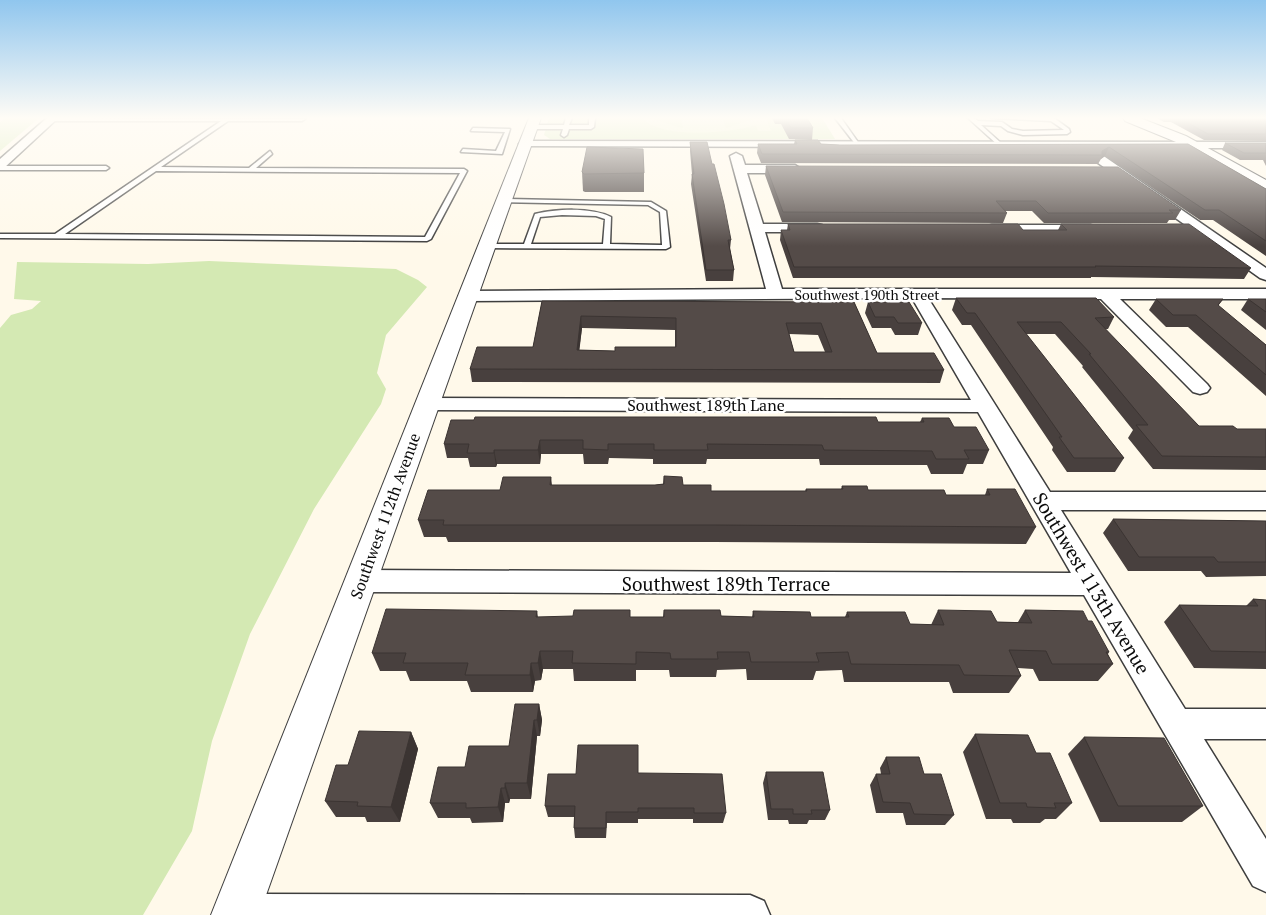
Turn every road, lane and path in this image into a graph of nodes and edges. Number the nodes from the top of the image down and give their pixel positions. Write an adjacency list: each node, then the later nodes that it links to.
1 (166, 161): 9 (lane)
2 (261, 161): 12 (lane)
3 (513, 161): 16 (street, Southwest 112th Avenue)
4 (738, 161): 10 (street)
5 (1102, 161): 14 (street)
6 (1220, 161): 15 (street)
7 (0, 166): 8 (lane)
8 (106, 168)
9 (154, 169): 12 (lane); 25 (lane)
10 (740, 169): 11 (street); 17 (street)
11 (810, 169)
12 (250, 170): 25 (lane)
13 (1096, 170): 14 (street)
14 (1116, 170): 22 (street)
15 (1266, 186)
16 (504, 202): 27 (street, Southwest 112th Avenue); 29 (lane)
17 (757, 228): 18 (street); 34 (street)
18 (831, 228)
19 (978, 229): 20 (street)
20 (1106, 229)
21 (1174, 229): 22 (street)
22 (1201, 229): 30 (street)
23 (0, 236): 24 (lane)
24 (28, 237): 25 (lane); 26 (lane)
25 (56, 237)
26 (0, 244)
27 (487, 246): 28 (lane); 35 (street, Southwest 112th Avenue)
28 (527, 246): 29 (lane); 29 (lane)
29 (606, 247)
30 (1266, 275)
31 (917, 293): 32 (street, Southwest 190th Street); 34 (street, Southwest 190th Street); 38 (street, Southwest 113th Avenue)
32 (1105, 293): 33 (street, Southwest 190th Street); 36 (street)
33 (1266, 294)
34 (776, 295): 35 (street, Southwest 190th Street)
35 (467, 296): 37 (street, Southwest 112th Avenue)
36 (1200, 388)
37 (426, 404): 38 (street, Southwest 189th Lane); 41 (street, Southwest 112th Avenue)
38 (986, 406): 39 (street, Southwest 113th Avenue)
39 (1042, 501): 40 (street); 42 (street, Southwest 113th Avenue)
40 (1266, 501)
41 (361, 581): 42 (street, Southwest 189th Terrace); 46 (street, Southwest 112th Avenue)
42 (1092, 584): 43 (street, Southwest 113th Avenue)
43 (1177, 724): 44 (street); 45 (street, Southwest 113th Avenue)
44 (1266, 724)
45 (1266, 873)
46 (235, 914): 47 (street)
47 (750, 915)

